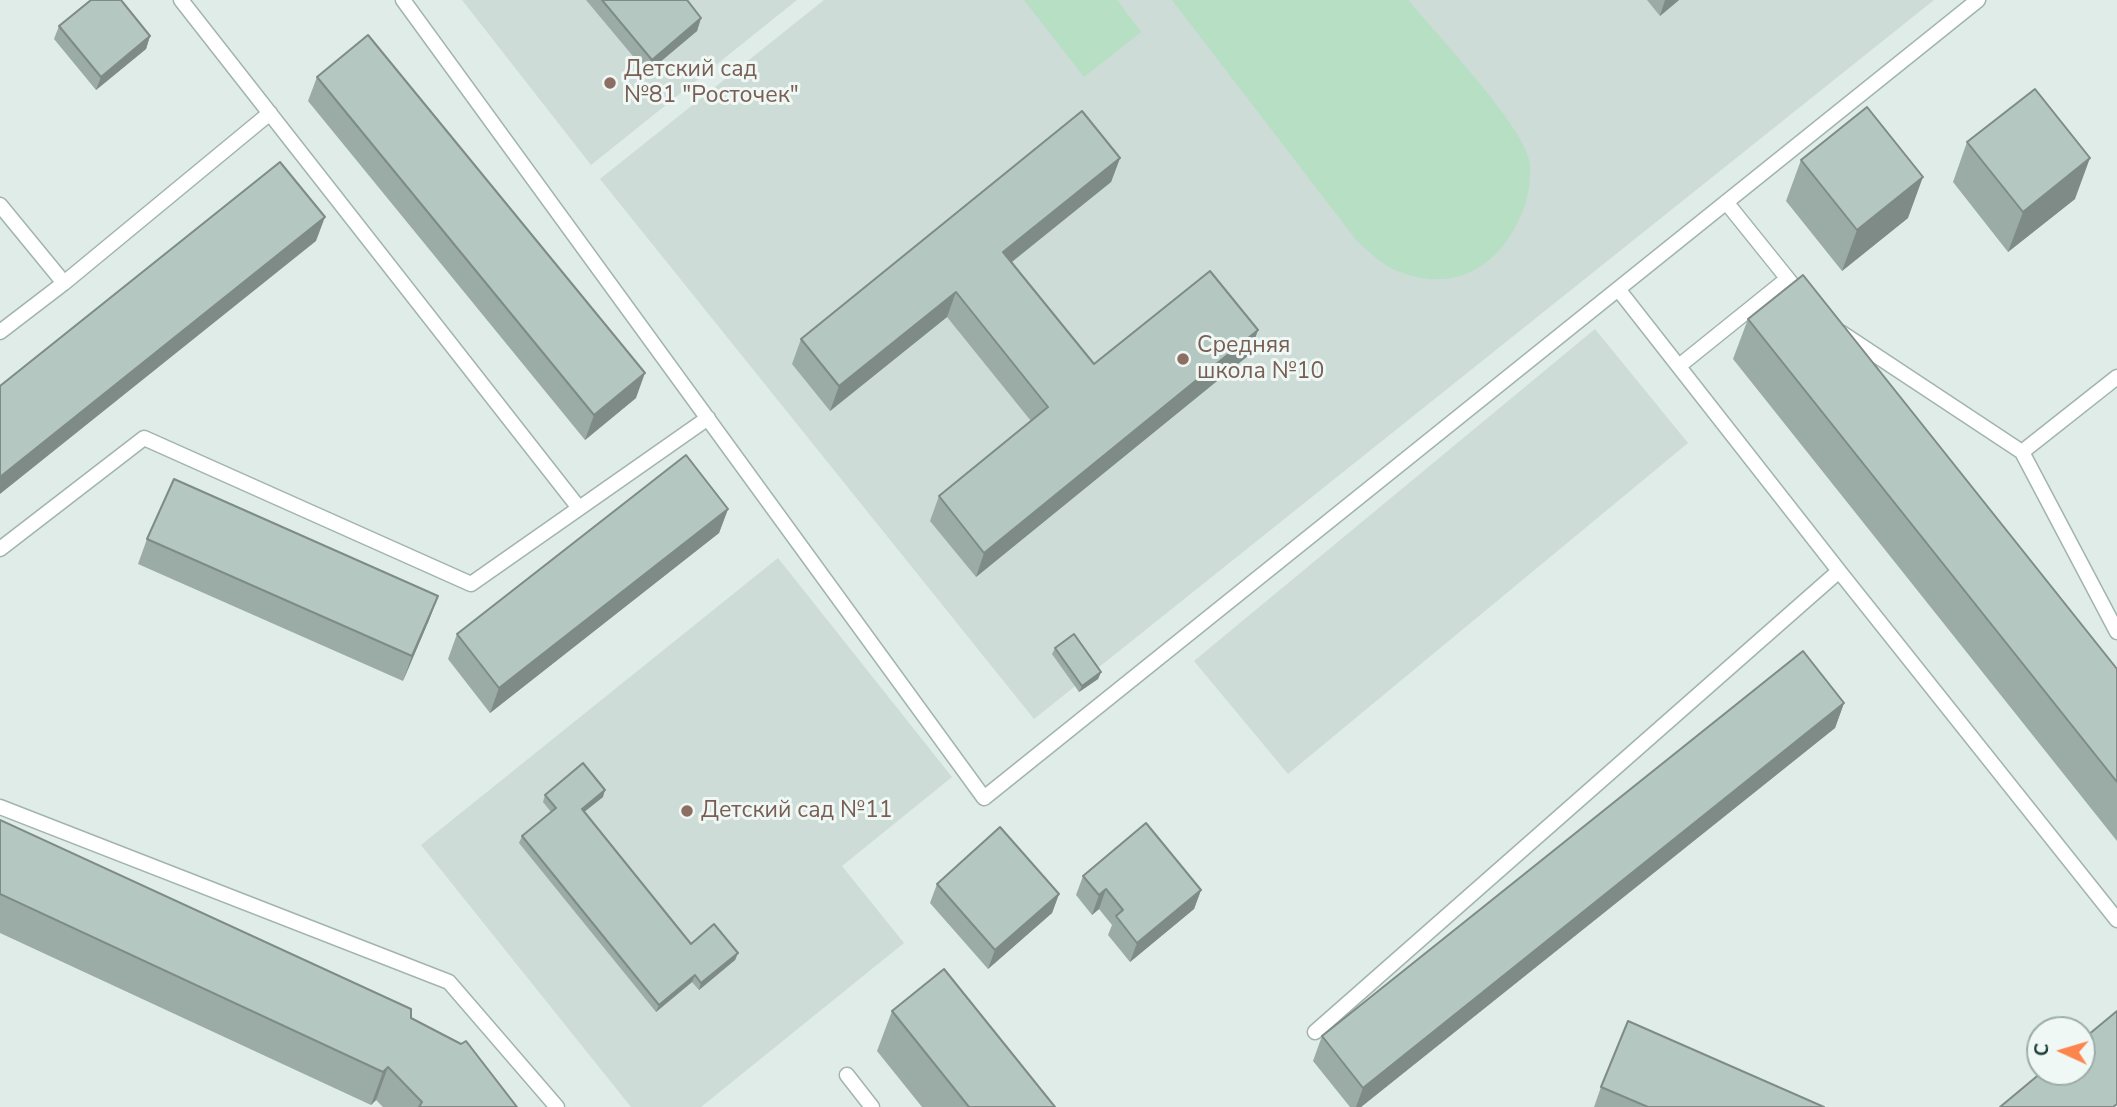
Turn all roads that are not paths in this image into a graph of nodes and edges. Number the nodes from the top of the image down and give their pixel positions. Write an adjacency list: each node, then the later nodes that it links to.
1 (181, 0): 4 (lane)
2 (403, 0): 15 (lane)
3 (1978, 0): 5 (lane)
4 (270, 113): 8 (lane); 17 (lane)
5 (1726, 202): 7 (lane); 9 (lane)
6 (0, 205): 8 (lane)
7 (1787, 279): 10 (lane); 13 (lane)
8 (64, 283): 12 (lane)
9 (1618, 289): 13 (lane); 15 (lane)
10 (1811, 308)
11 (1829, 325): 16 (lane)
12 (0, 332)
13 (1679, 366): 19 (lane)
14 (2117, 377): 16 (lane)
15 (708, 418): 17 (lane)
16 (2022, 452): 20 (lane)
17 (579, 508): 18 (lane)
18 (0, 549)
19 (1839, 572): 22 (lane); 23 (lane)
20 (2117, 632)
21 (0, 807): 25 (lane)
22 (2117, 920)
23 (1315, 1032)
24 (847, 1074): 26 (lane)
25 (557, 1107)
26 (872, 1107)

